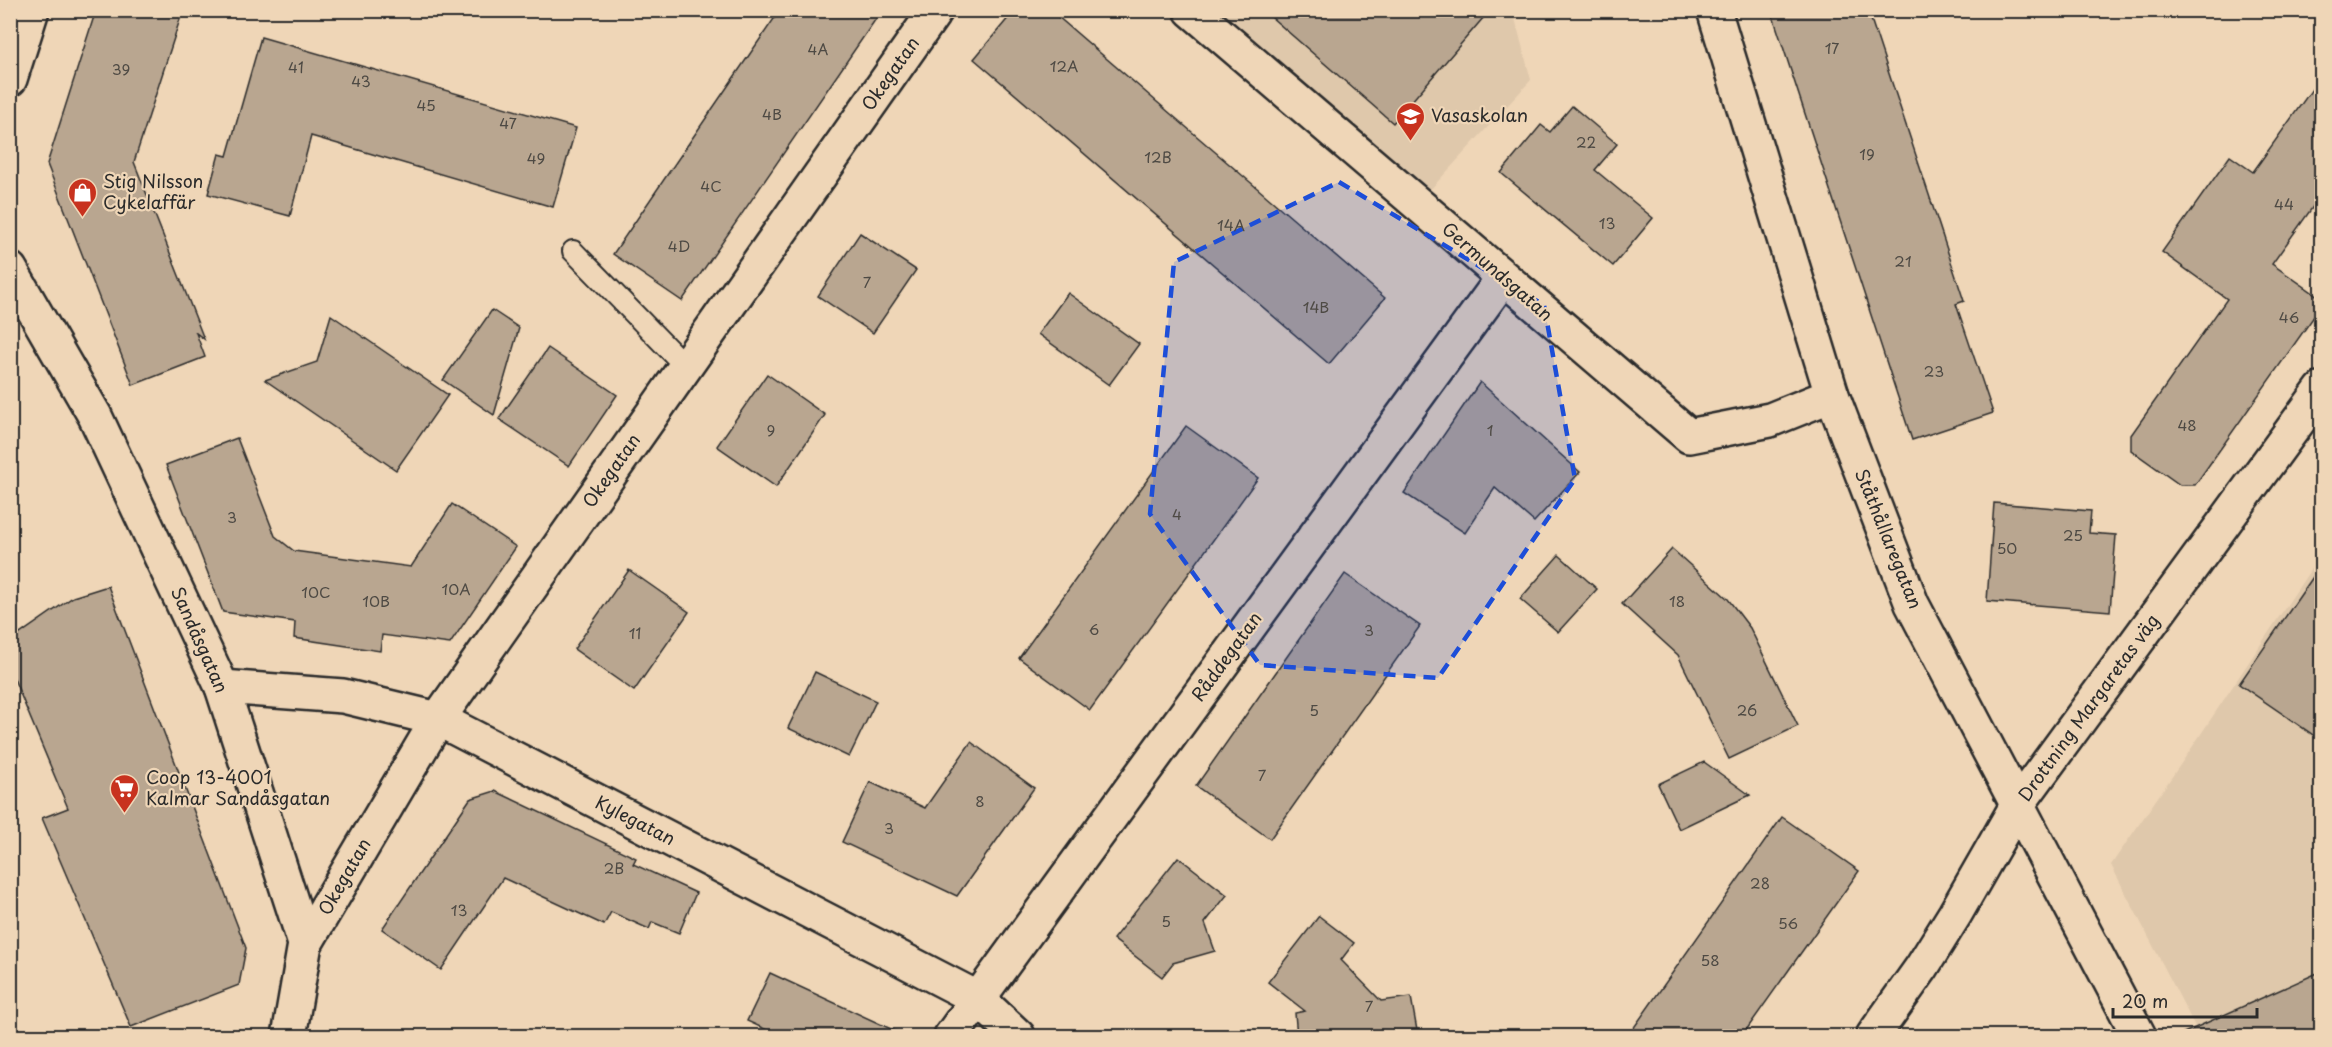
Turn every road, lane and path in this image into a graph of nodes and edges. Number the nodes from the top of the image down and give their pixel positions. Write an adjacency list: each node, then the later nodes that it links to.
1 (32, 10): 5 (street)
2 (936, 10): 9 (street, Okegatan)
3 (1191, 10): 8 (street, Germundsgatan)
4 (1714, 10): 11 (street, Ståthållaregatan)
5 (10, 79)
6 (573, 251): 9 (lane)
7 (10, 269): 12 (street, Sandåsgatan)
8 (1503, 278): 11 (street, Germundsgatan); 16 (street, Råddegatan)
9 (686, 366): 13 (street, Okegatan)
10 (2322, 389): 14 (street, Drottning Margaretas väg)
11 (1832, 395): 14 (street, Ståthållaregatan)
12 (222, 687): 13 (street, Kylegatan); 15 (street, Sandåsgatan)
13 (438, 719): 15 (street, Okegatan); 16 (street, Kylegatan)
14 (2018, 804): 20 (street, Drottning Margaretas väg); 21 (street, Ståthållaregatan)
15 (305, 944): 17 (street, Sandåsgatan)
16 (977, 998): 18 (street, Råddegatan); 19 (street, Kylegatan)
17 (289, 1036)
18 (951, 1036)
19 (1018, 1036)
20 (1873, 1036)
21 (2139, 1036)

